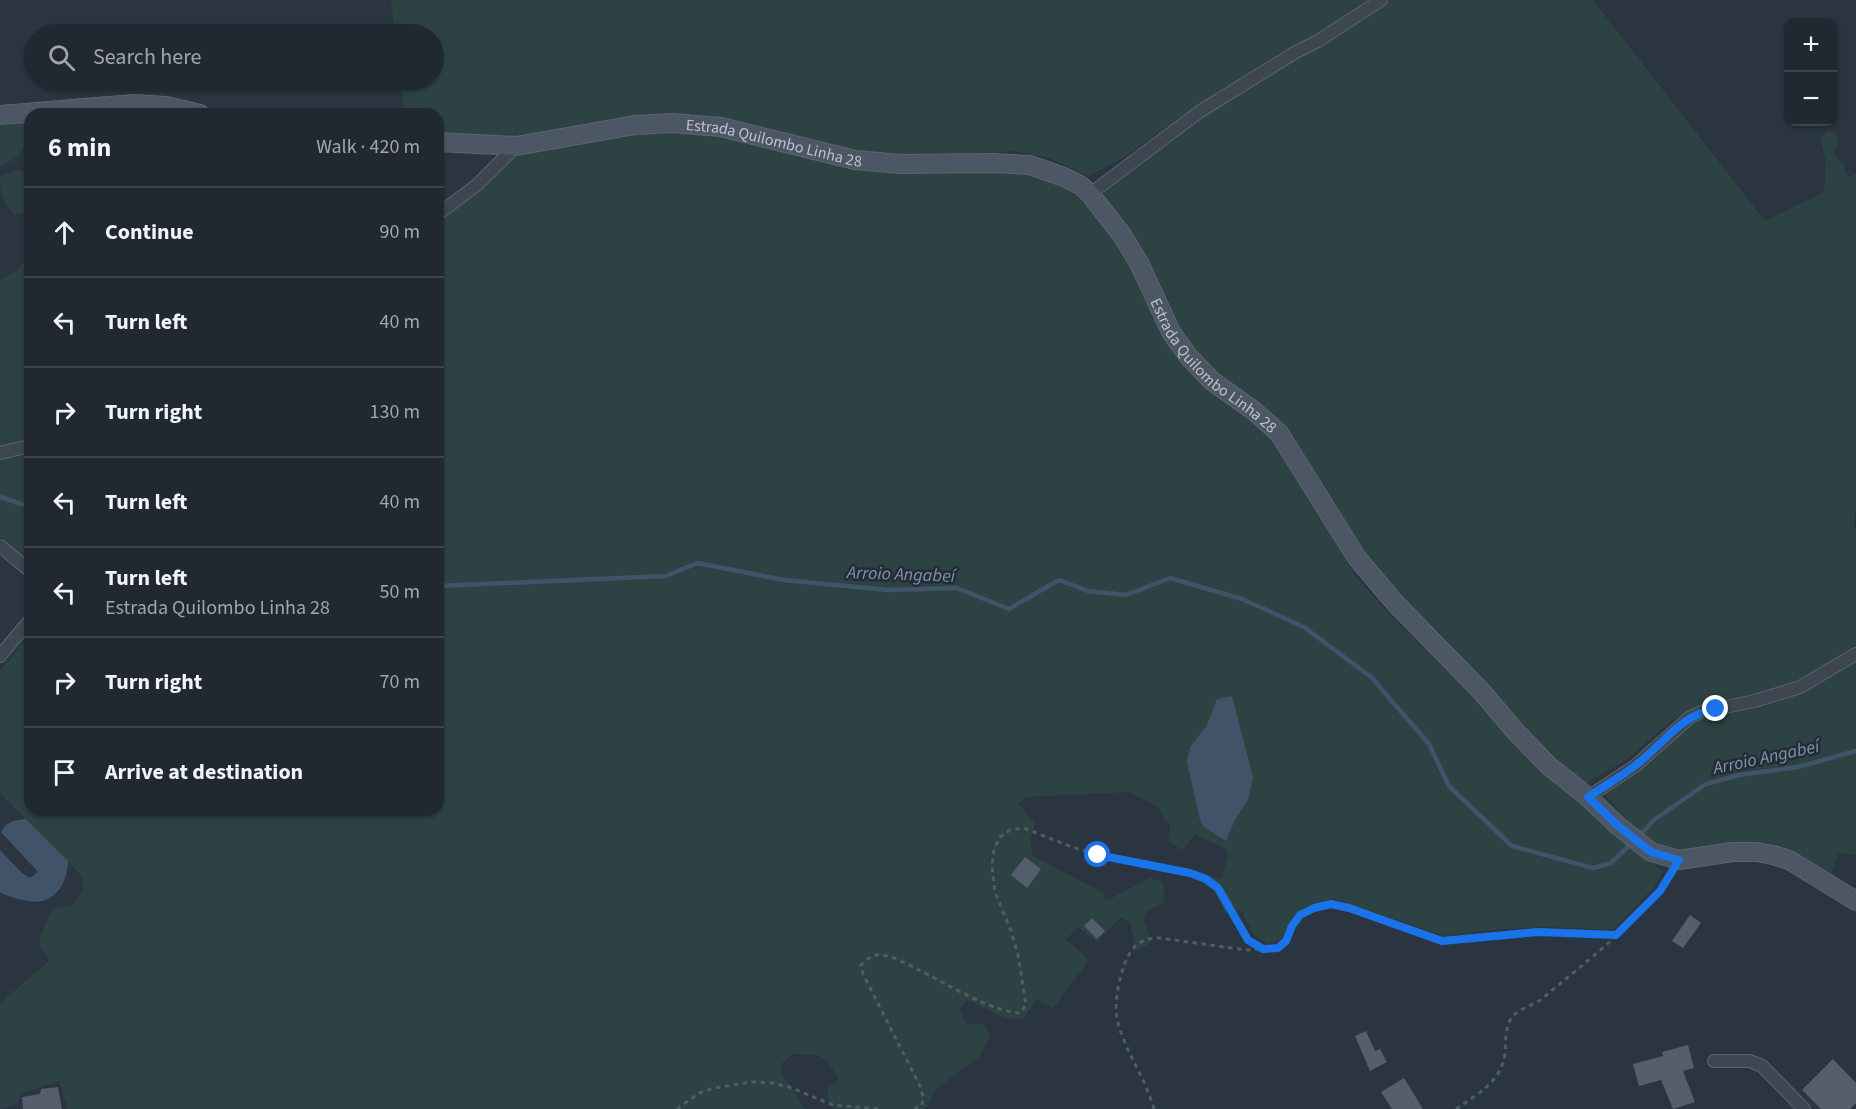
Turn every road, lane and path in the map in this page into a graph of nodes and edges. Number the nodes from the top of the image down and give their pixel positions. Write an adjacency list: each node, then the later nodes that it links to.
1 (1381, 0): 8 (street)
2 (85, 108): 3 (street)
3 (174, 108)
4 (24, 113): 5 (street)
5 (0, 115)
6 (444, 142): 7 (street, Estrada Quilombo Linha 28)
7 (516, 146): 8 (street, Estrada Quilombo Linha 28); 9 (street)
8 (1090, 194): 17 (street, Estrada Quilombo Linha 28)
9 (444, 210)
10 (24, 447): 11 (street)
11 (0, 453)
12 (0, 546): 13 (street)
13 (24, 566)
14 (24, 627): 16 (street)
15 (1856, 654): 17 (street)
16 (0, 656)
17 (1588, 797): 18 (street, Estrada Quilombo Linha 28)
18 (1679, 860): 19 (street, Estrada Quilombo Linha 28); 20 (path)
19 (1856, 901)
20 (1616, 935): 21 (path); 27 (path)
21 (1263, 949): 25 (path); 26 (path)
22 (1714, 1060): 28 (street)
23 (677, 1109): 24 (path)
24 (880, 1109)
25 (914, 1109)
26 (1154, 1109)
27 (1456, 1109)
28 (1804, 1109)

